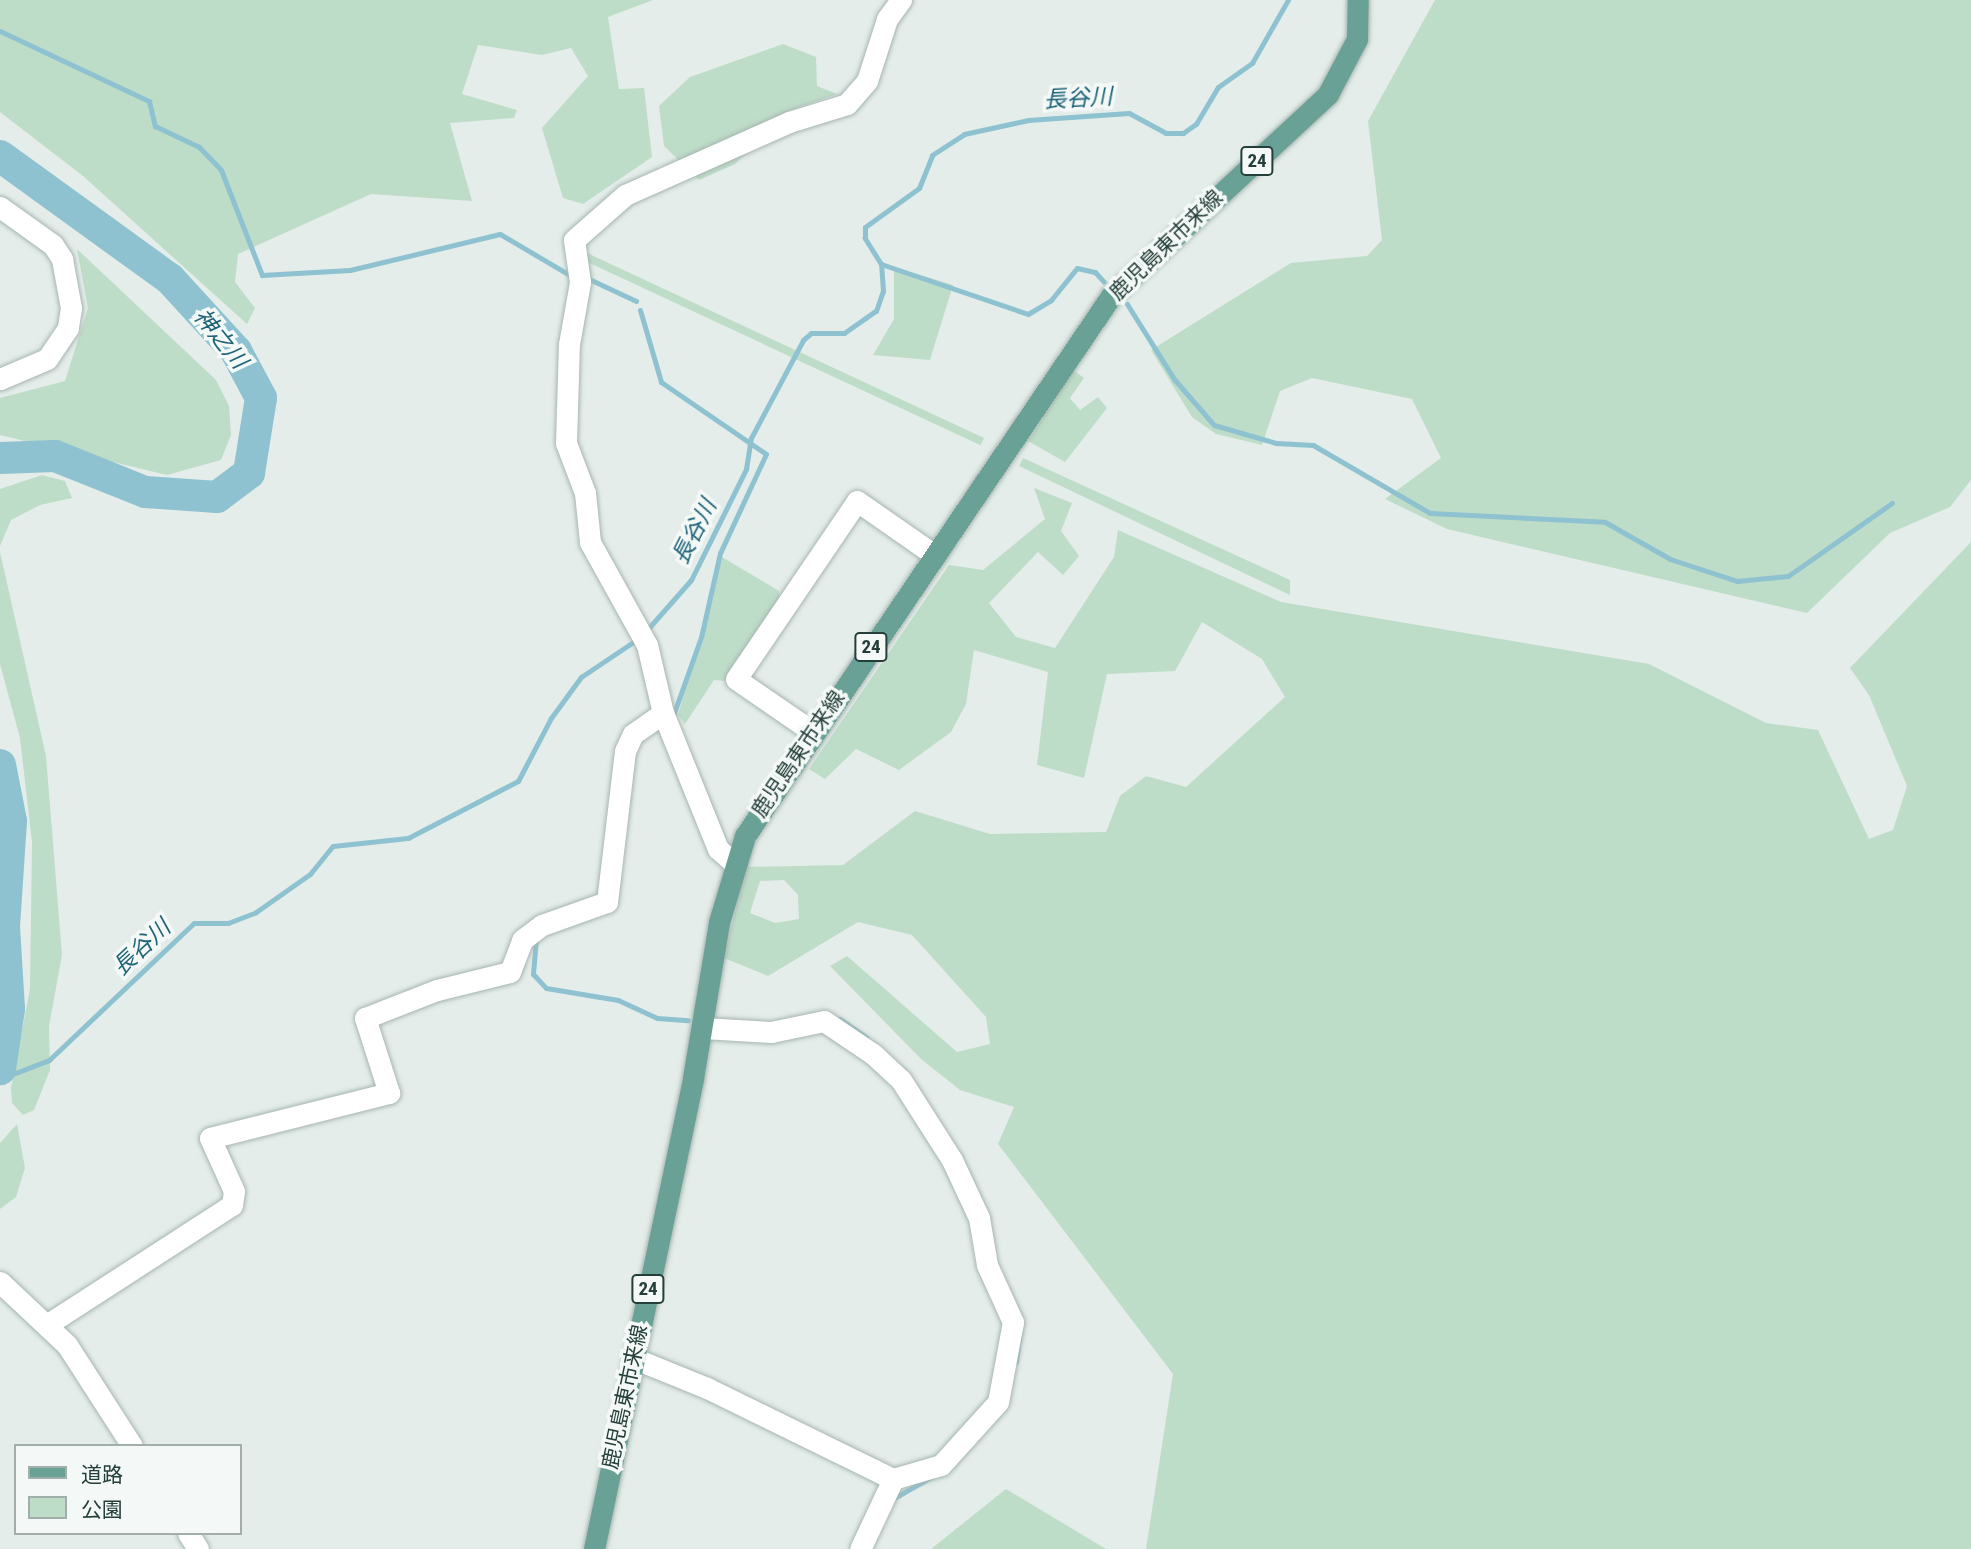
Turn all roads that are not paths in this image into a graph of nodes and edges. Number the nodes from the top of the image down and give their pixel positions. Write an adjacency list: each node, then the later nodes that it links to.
1 (901, 0): 6 (street)
2 (1358, 0): 5 (main road, 鹿児島東市来線 / 24)
3 (0, 207): 4 (street)
4 (0, 379)
5 (933, 554): 7 (main road, 鹿児島東市来線 / 24); 7 (street)
6 (663, 713): 8 (street); 11 (street)
7 (813, 732): 8 (main road, 鹿児島東市来線 / 24)
8 (733, 862): 9 (main road, 鹿児島東市来線 / 24)
9 (703, 1028): 12 (main road, 鹿児島東市来線 / 24); 14 (street)
10 (0, 1282): 11 (street)
11 (48, 1324): 13 (street)
12 (633, 1358): 14 (street); 15 (main road, 鹿児島東市来線 / 24)
13 (131, 1444)
14 (893, 1479): 16 (street)
15 (594, 1549)
16 (860, 1549)

